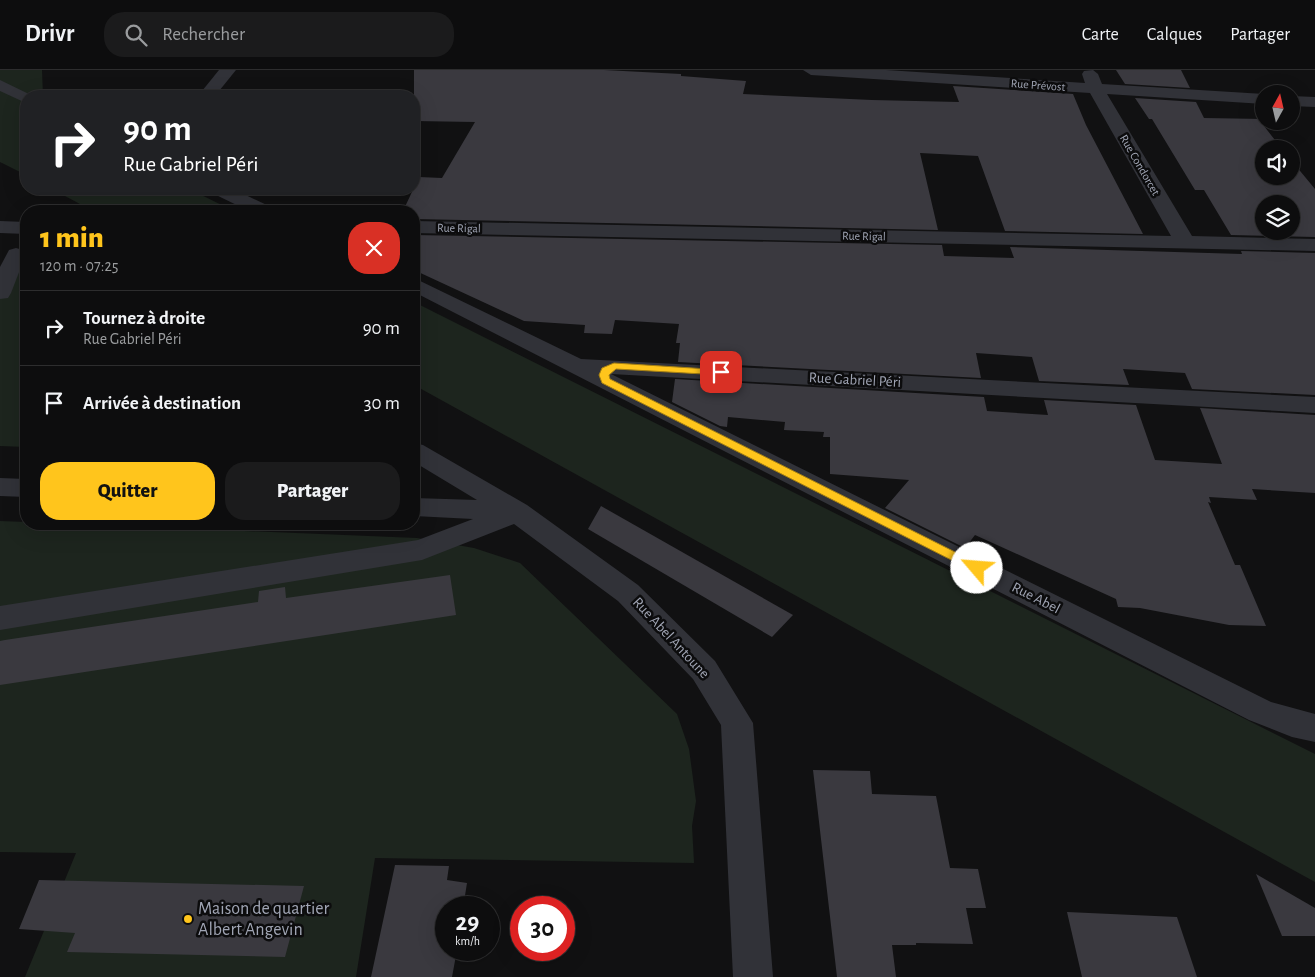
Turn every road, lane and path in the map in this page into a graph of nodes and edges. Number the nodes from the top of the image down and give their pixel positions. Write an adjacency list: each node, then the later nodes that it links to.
1 (228, 70): 6 (street)
2 (811, 70): 5 (street, Rue Prévost)
3 (1088, 70): 5 (street, Rue Condorcet)
4 (0, 85): 7 (street)
5 (1095, 88): 8 (street, Rue Prévost); 16 (street, Rue Condorcet)
6 (211, 90)
7 (20, 95)
8 (1255, 98)
9 (1300, 101): 10 (street)
10 (1315, 102)
11 (231, 195): 12 (street)
12 (252, 205)
13 (420, 227): 16 (street, Rue Rigal)
14 (0, 228): 15 (street)
15 (20, 228)
16 (1185, 242): 17 (street, Rue Rigal)
17 (1315, 245)
18 (14, 254): 20 (street)
19 (420, 287): 21 (street, Rue Abel)
20 (0, 293)
21 (610, 373): 22 (street, Rue Gabriel Péri); 29 (street, Rue Abel)
22 (1315, 405)
23 (420, 455): 27 (street, Rue Abel Antoune)
24 (0, 487): 25 (street)
25 (20, 488)
26 (420, 507): 27 (street)
27 (516, 512): 28 (street); 30 (street, Rue Abel Antoune)
28 (0, 618)
29 (1315, 728)
30 (753, 977)

